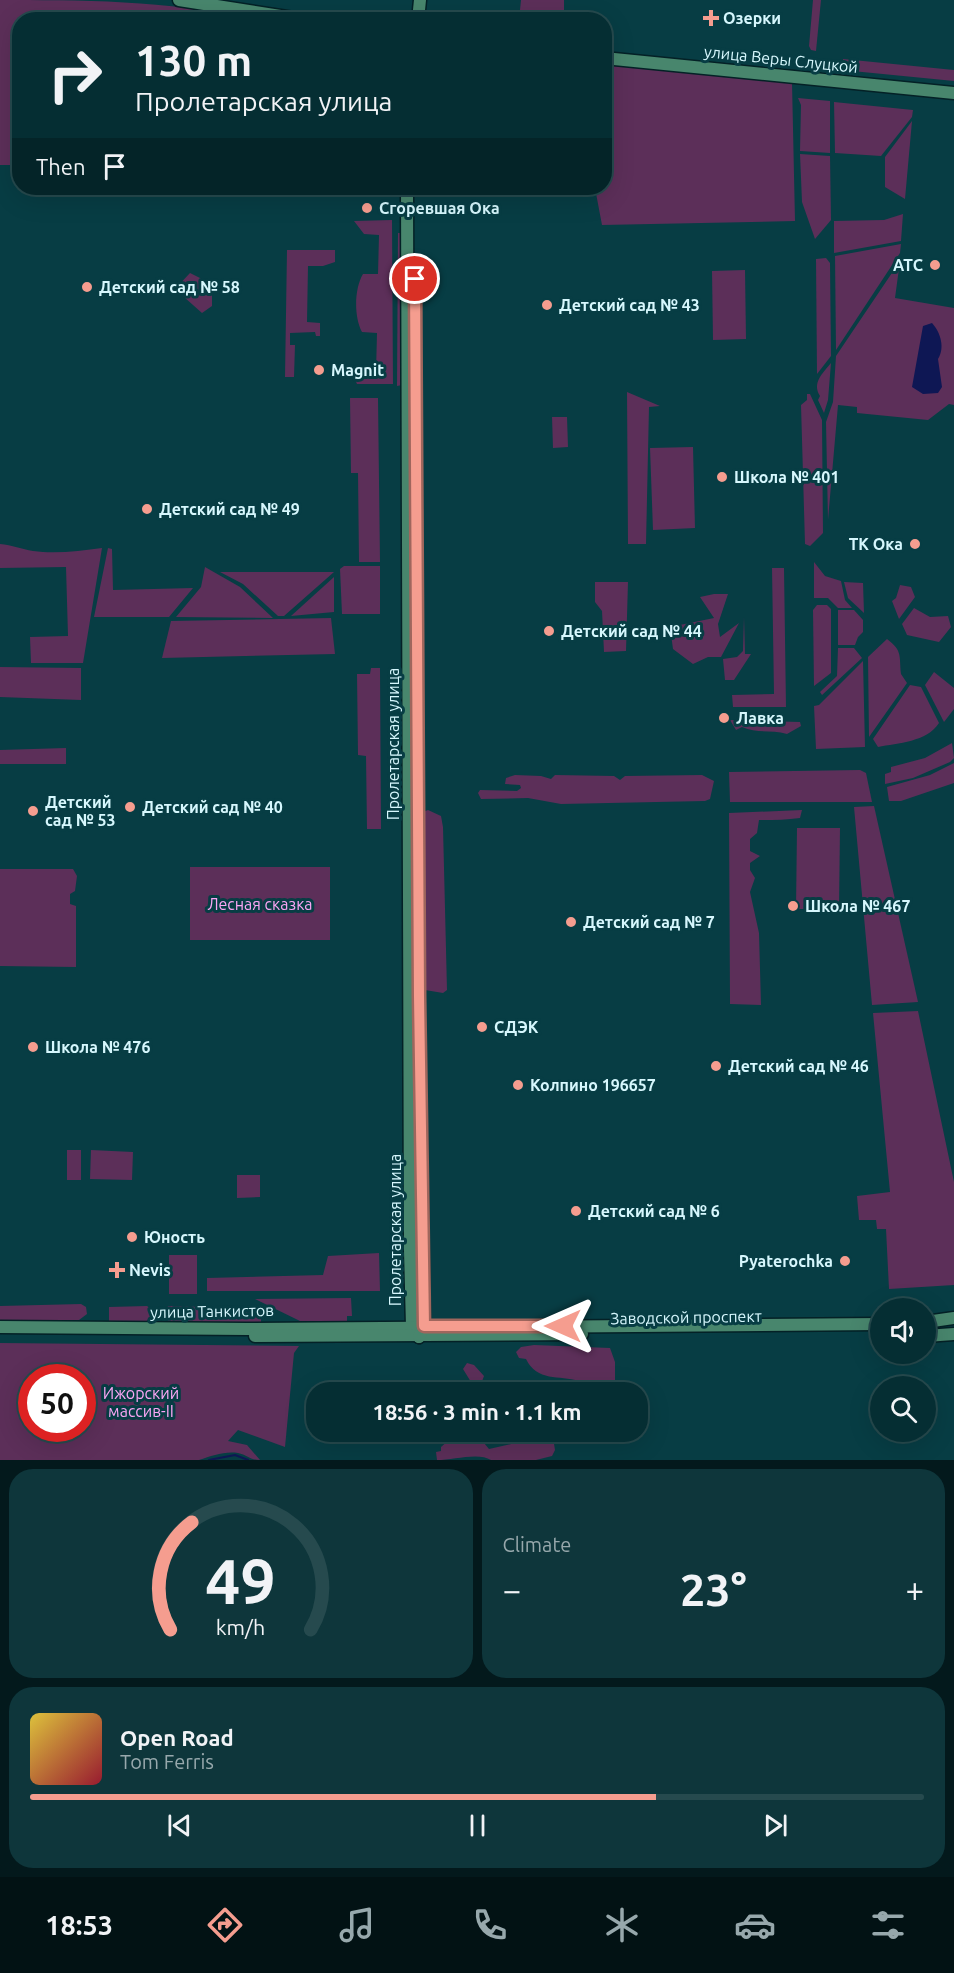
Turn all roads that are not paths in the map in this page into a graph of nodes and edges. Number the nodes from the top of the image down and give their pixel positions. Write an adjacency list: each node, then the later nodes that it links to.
1 (179, 0): 2 (main road)
2 (255, 12)
3 (612, 51): 5 (main road, улица Веры Слуцкой)
4 (612, 59): 6 (main road, улица Веры Слуцкой)
5 (954, 85)
6 (954, 93)
7 (407, 195): 13 (main road, Пролетарская улица)
8 (414, 195): 13 (main road, Пролетарская улица)
9 (954, 1318): 10 (main road)
10 (936, 1321)
11 (870, 1324): 14 (main road, Заводской проспект)
12 (0, 1327): 15 (main road, улица Танкистов)
13 (418, 1329): 14 (main road, Заводской проспект); 15 (main road, улица Танкистов)
14 (712, 1329): 16 (main road, Заводской проспект)
15 (157, 1332): 19 (main road, улица Танкистов)
16 (870, 1332)
17 (954, 1334): 18 (main road)
18 (936, 1335)
19 (0, 1336)

